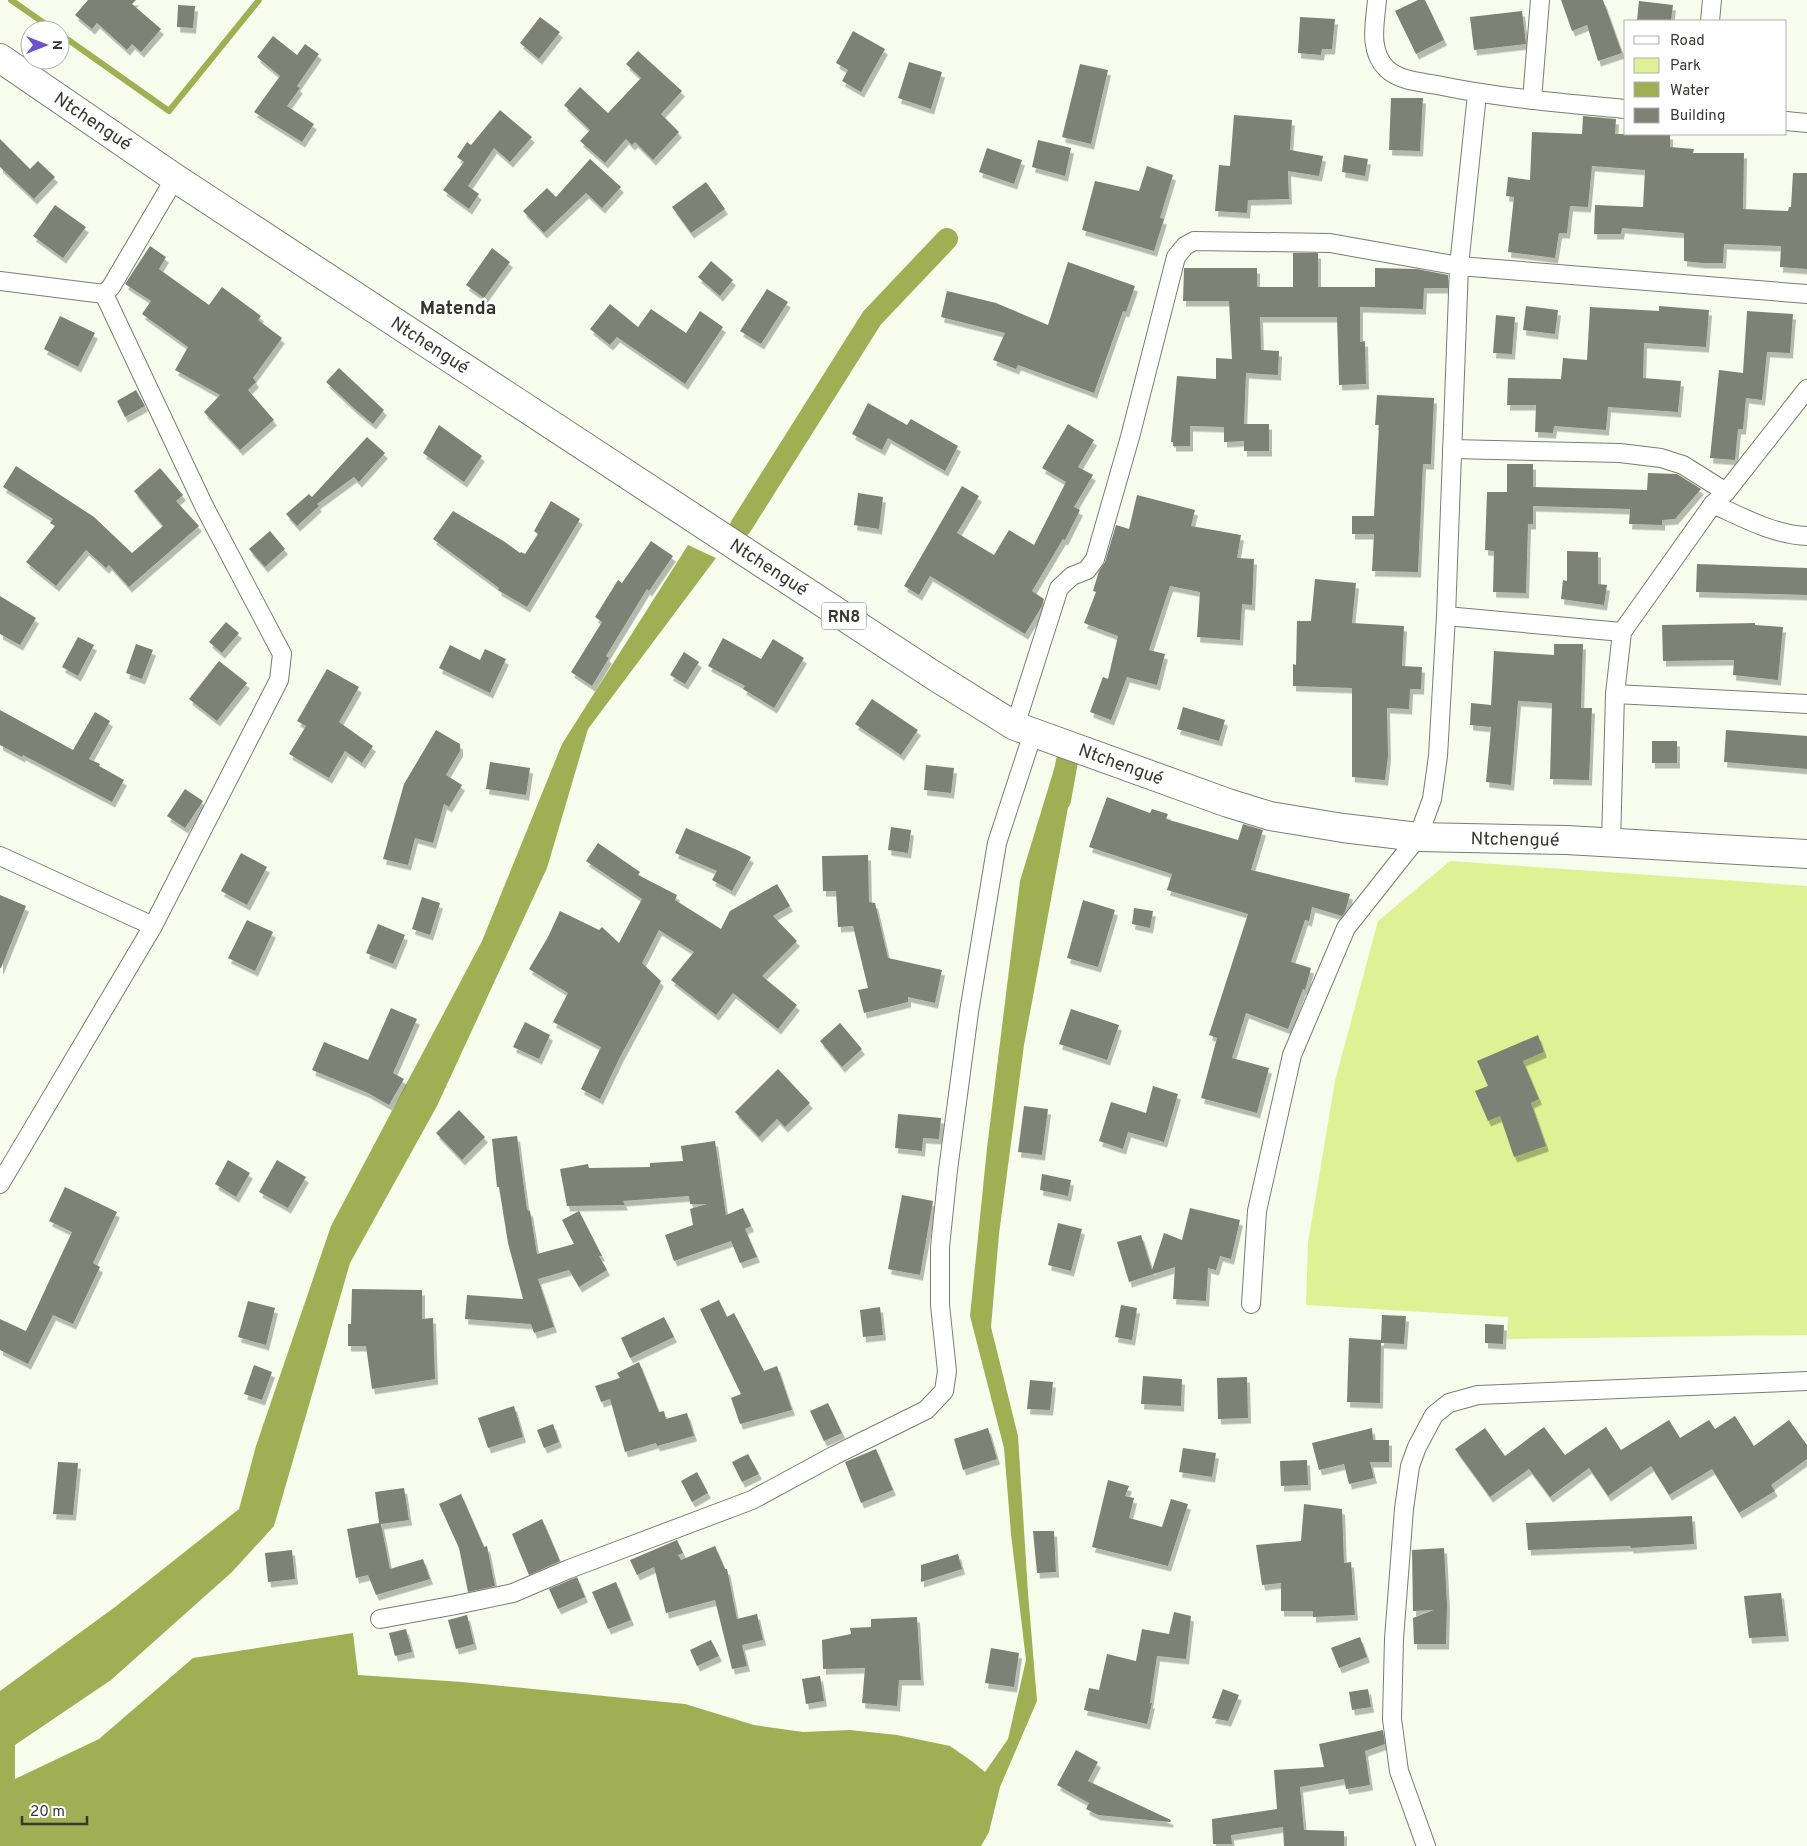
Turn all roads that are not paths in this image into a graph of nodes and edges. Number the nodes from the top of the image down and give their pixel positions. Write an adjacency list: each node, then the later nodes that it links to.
1 (1377, 0): 6 (street)
2 (1540, 0): 7 (street)
3 (1712, 0): 4 (street)
4 (1710, 20)
5 (0, 58): 11 (main road, Ntchengué / RN8)
6 (1477, 94): 7 (street); 12 (street)
7 (1532, 100): 8 (street)
8 (1624, 109)
9 (1787, 121): 10 (street)
10 (1807, 123)
11 (175, 178): 14 (street); 25 (main road, Ntchengué / RN8)
12 (1459, 266): 15 (street); 17 (street); 25 (street)
13 (0, 280): 14 (street)
14 (104, 294): 30 (street)
15 (1807, 294)
16 (1807, 389): 18 (street)
17 (1452, 449): 18 (street); 21 (street)
18 (1726, 492): 19 (street)
19 (1713, 504): 20 (street); 22 (street)
20 (1807, 536)
21 (1446, 616): 22 (street); 26 (street)
22 (1622, 632): 23 (street)
23 (1614, 694): 24 (street); 27 (street)
24 (1807, 704)
25 (1024, 729): 26 (main road, Ntchengué / RN8); 34 (street)
26 (1418, 837): 27 (main road, Ntchengué / RN8); 32 (street)
27 (1611, 843): 28 (main road, Ntchengué / RN8)
28 (1807, 854)
29 (0, 856): 30 (street)
30 (153, 926): 31 (street)
31 (0, 1184)
32 (1250, 1304)
33 (1807, 1381): 35 (street)
34 (380, 1618)
35 (1426, 1846)

